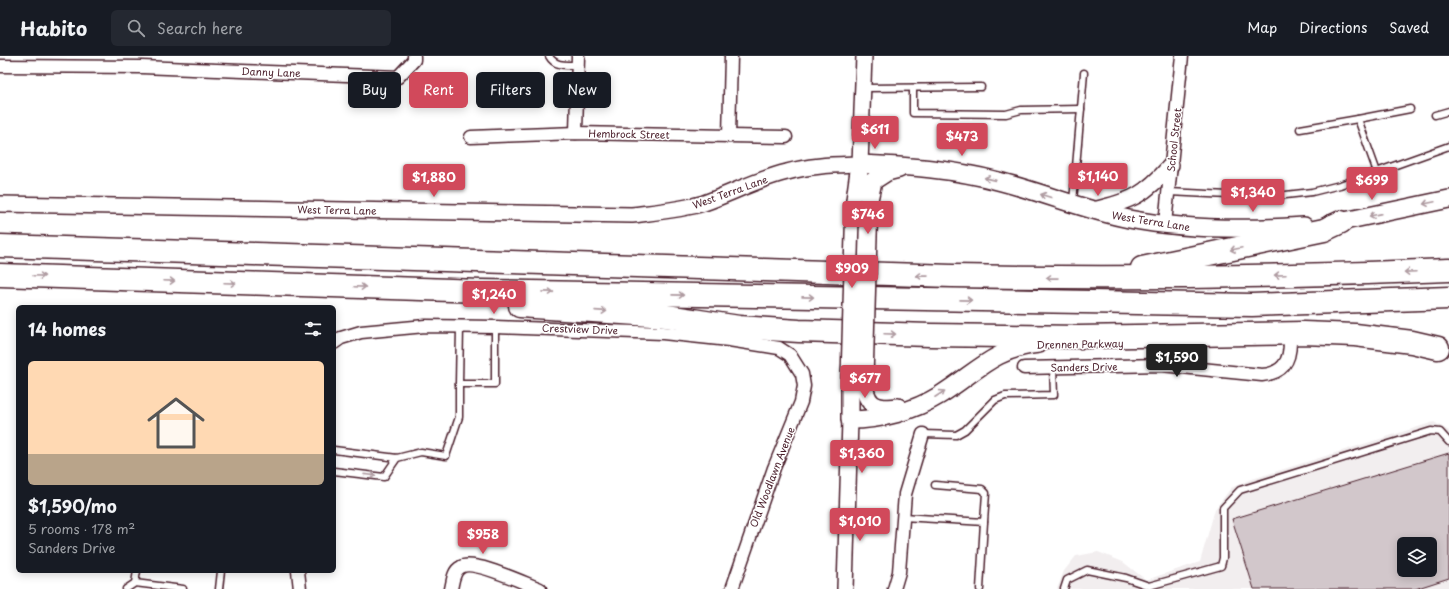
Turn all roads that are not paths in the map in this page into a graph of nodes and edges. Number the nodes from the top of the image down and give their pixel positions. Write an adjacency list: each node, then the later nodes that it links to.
1 (414, 56): 6 (street, Danny Lane)
2 (549, 56): 7 (lane)
3 (731, 56): 20 (street)
4 (864, 56): 11 (street)
5 (1182, 56): 25 (street, School Street)
6 (142, 61): 8 (street, Danny Lane)
7 (578, 61): 19 (street)
8 (0, 66)
9 (1084, 73): 13 (lane)
10 (981, 87): 12 (lane)
11 (862, 88): 12 (lane); 24 (street)
12 (913, 88): 13 (lane)
13 (1081, 109): 32 (lane)
14 (1410, 109): 17 (lane)
15 (1449, 111): 16 (lane)
16 (1435, 115)
17 (1358, 119): 18 (lane); 27 (lane)
18 (1300, 129)
19 (576, 133): 20 (street, Hembrock Street); 21 (street, Hembrock Street)
20 (729, 136): 22 (street, Hembrock Street)
21 (471, 137)
22 (786, 137)
23 (1449, 146): 27 (lane)
24 (860, 164): 26 (main road, West Terra Lane); 30 (main road); 31 (street, West Terra Lane)
25 (1171, 165): 28 (street, School Street); 33 (street)
26 (906, 167): 30 (main road); 32 (main road, West Terra Lane, one-way to 26)
27 (1377, 172): 28 (lane)
28 (1169, 192): 35 (street, School Street)
29 (1449, 199): 34 (main road, West Terra Lane, one-way to 34)
30 (862, 200): 50 (main road, bridge)
31 (0, 204)
32 (1073, 204): 33 (main road, West Terra Lane)
33 (1093, 210): 35 (main road, West Terra Lane)
34 (1341, 222): 35 (main road, West Terra Lane); 39 (highway, one-way to 39)
35 (1165, 224)
36 (0, 246): 39 (highway, one-way to 36)
37 (1449, 270): 39 (highway, one-way to 39)
38 (0, 275): 40 (highway, one-way to 40)
39 (1086, 278)
40 (481, 291): 41 (highway, one-way to 41); 46 (highway, one-way to 46)
41 (1449, 298)
42 (495, 326): 43 (street, Crestview Drive); 47 (street, Crestview Drive); 51 (lane)
43 (460, 327): 44 (street, Crestview Drive); 51 (lane)
44 (336, 342)
45 (1290, 342): 46 (main road, Drennen Parkway); 48 (street, Sanders Drive); 52 (main road, Drennen Parkway, one-way to 45)
46 (1444, 349)
47 (797, 364): 72 (street, Old Woodlawn Avenue)
48 (1054, 367): 49 (street, Sanders Drive); 54 (lane)
49 (1024, 368)
50 (857, 379): 52 (main road); 53 (main road)
51 (459, 384): 57 (lane)
52 (922, 405): 53 (main road, Drennen Parkway)
53 (850, 420): 73 (street)
54 (923, 434): 60 (street)
55 (1449, 442): 76 (lane)
56 (336, 450): 57 (lane)
57 (397, 458): 58 (lane, one-way to 57)
58 (336, 471)
59 (935, 485): 61 (lane)
60 (903, 517): 61 (lane); 74 (street)
61 (984, 522): 75 (lane)
62 (137, 573): 65 (lane)
63 (221, 573): 68 (lane)
64 (298, 573): 69 (street)
65 (135, 583): 66 (lane); 67 (lane)
66 (126, 589)
67 (183, 589)
68 (219, 589)
69 (300, 589)
70 (451, 589): 71 (street)
71 (540, 589)
72 (733, 589)
73 (845, 589)
74 (894, 589)
75 (980, 589)
76 (1064, 589)

